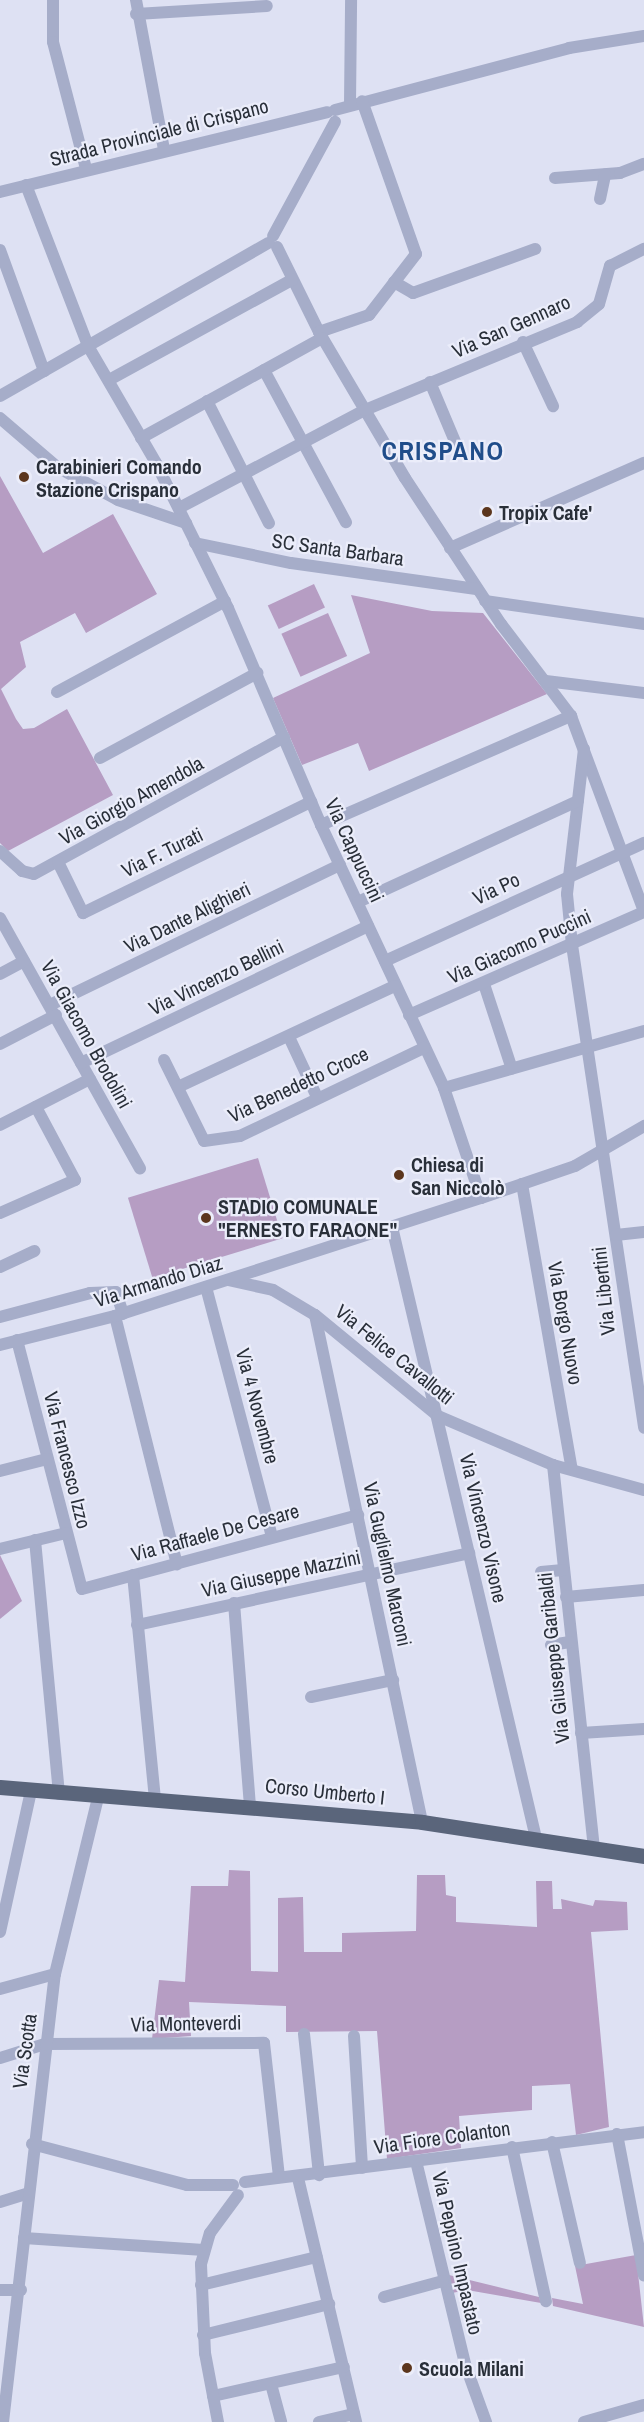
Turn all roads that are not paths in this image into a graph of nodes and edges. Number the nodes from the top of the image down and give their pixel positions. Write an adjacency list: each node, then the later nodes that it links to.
1 (53, 0): 12 (street)
2 (136, 0): 6 (street)
3 (351, 0): 8 (street)
4 (210, 5): 5 (street); 6 (street)
5 (267, 6)
6 (136, 14): 10 (street)
7 (644, 36): 8 (street, Strada Provinciale di Crispano)
8 (356, 103): 9 (street, Strada Provinciale di Crispano); 23 (street)
9 (332, 115): 10 (street, Strada Provinciale di Crispano); 18 (street)
10 (164, 149): 12 (street, Strada Provinciale di Crispano)
11 (644, 164): 13 (street)
12 (86, 170): 15 (street, Strada Provinciale di Crispano)
13 (605, 175): 14 (street); 17 (street)
14 (555, 178)
15 (26, 185): 16 (street, Strada Provinciale di Crispano); 26 (street, Via Cappuccini)
16 (0, 192)
17 (600, 199)
18 (273, 242): 22 (street); 26 (street)
19 (535, 249): 23 (street)
20 (644, 249): 25 (street, Via San Gennaro)
21 (0, 250): 28 (street)
22 (292, 280): 24 (street); 29 (street)
23 (394, 282): 24 (street)
24 (320, 335): 27 (street); 34 (street)
25 (524, 342): 30 (street, Via San Gennaro); 33 (street)
26 (88, 346): 28 (street); 29 (street, Via Cappuccini)
27 (264, 370): 32 (street); 37 (street)
28 (44, 371): 31 (street)
29 (109, 380): 36 (street, Via Cappuccini)
30 (430, 382): 34 (street, Via San Gennaro); 38 (street)
31 (0, 396)
32 (207, 401): 36 (street); 40 (street)
33 (553, 406)
34 (365, 410): 37 (street, Via San Gennaro); 46 (street)
35 (0, 418): 43 (street)
36 (141, 438): 41 (street, Via Cappuccini)
37 (303, 443): 40 (street, Via San Gennaro); 42 (street)
38 (456, 444)
39 (644, 463): 46 (street)
40 (244, 474): 41 (street, Via San Gennaro); 44 (street)
41 (178, 508): 43 (street, Via Cappuccini)
42 (346, 522)
43 (186, 523): 45 (street, Via Cappuccini)
44 (269, 523)
45 (195, 543): 47 (street, SC Santa Barbara); 48 (street, Via Cappuccini)
46 (450, 548): 47 (street)
47 (476, 589): 49 (street)
48 (225, 601): 51 (street, Via Cappuccini); 53 (street)
49 (485, 601): 50 (street); 52 (street)
50 (644, 624)
51 (257, 673): 56 (street, Via Cappuccini); 58 (street)
52 (546, 681): 54 (street); 55 (street)
53 (57, 692)
54 (644, 693)
55 (571, 716): 57 (street); 61 (street)
56 (284, 737): 60 (street, Via Cappuccini); 65 (street, Via Giorgio Amendola)
57 (584, 747): 59 (street, Via Libertini); 64 (street)
58 (100, 758)
59 (578, 801): 67 (street, Via Libertini); 68 (street)
60 (311, 802): 61 (street, Via Cappuccini); 65 (street, Via F. Turati)
61 (321, 825): 66 (street, Via Cappuccini)
62 (644, 843): 64 (street, Via Po)
63 (0, 850): 65 (street, Via Giorgio Amendola)
64 (624, 851): 67 (street, Via Po); 69 (street)
65 (58, 862)
66 (340, 865): 68 (street, Via Cappuccini); 78 (street, Via Dante Alighieri)
67 (569, 875): 72 (street, Via Libertini); 74 (street, Via Po)
68 (358, 902): 71 (street, Via Cappuccini)
69 (644, 911): 72 (street, Via Giacomo Puccini)
70 (0, 918): 73 (street, Via Giacomo Brodolini)
71 (368, 926): 74 (street, Via Cappuccini); 86 (street, Via Vincenzo Bellini)
72 (572, 945): 76 (street, Via Giacomo Puccini); 83 (street, Via Libertini)
73 (24, 961): 75 (street); 78 (street, Via Giacomo Brodolini)
74 (385, 961): 77 (street, Via Cappuccini)
75 (0, 974)
76 (484, 984): 79 (street, Via Giacomo Puccini); 87 (street)
77 (395, 986): 79 (street, Via Cappuccini); 81 (street)
78 (53, 1010): 82 (street, Via Dante Alighieri); 86 (street, Via Giacomo Brodolini)
79 (409, 1016): 84 (street, Via Cappuccini)
80 (644, 1031): 83 (street)
81 (289, 1037): 89 (street); 91 (street)
82 (0, 1044)
83 (587, 1047): 87 (street); 95 (street, Via Libertini)
84 (424, 1048): 90 (street, Via Cappuccini); 91 (street, Via Benedetto Croce)
85 (164, 1060): 89 (street, Via Benedetto Croce)
86 (81, 1063): 88 (street, Via Giacomo Brodolini)
87 (512, 1070): 90 (street)
88 (90, 1079): 92 (street); 96 (street, Via Giacomo Brodolini)
89 (178, 1087): 91 (street, Via Benedetto Croce)
90 (444, 1088): 98 (street, Via Cappuccini)
91 (317, 1097)
92 (36, 1107): 93 (street); 99 (street)
93 (0, 1125)
94 (644, 1126): 95 (street, Via Armando Diaz)
95 (602, 1150): 97 (street, Via Armando Diaz); 102 (street, Via Libertini)
96 (140, 1169)
97 (522, 1184): 98 (street, Via Armando Diaz); 117 (street, Via Borgo Nuovo)
98 (481, 1198): 100 (street, Via Armando Diaz)
99 (0, 1213)
100 (392, 1227): 105 (street, Via Armando Diaz); 113 (street, Via Vincenzo Visone)
101 (644, 1232): 102 (street)
102 (616, 1235): 112 (street, Via Libertini)
103 (35, 1251): 104 (street)
104 (0, 1267)
105 (227, 1280): 106 (street, Via Armando Diaz); 108 (street, Via Felice Cavallotti)
106 (206, 1287): 107 (street, Via Armando Diaz); 122 (street, Via 4 Novembre)
107 (119, 1315): 109 (street); 110 (street, Via Armando Diaz); 126 (street)
108 (315, 1315): 113 (street, Via Felice Cavallotti); 120 (street, Via Guglielmo Marconi)
109 (0, 1317)
110 (17, 1340): 111 (street, Via Armando Diaz); 115 (street, Via Francesco Izzo)
111 (0, 1345)
112 (641, 1396): 114 (street, Via Libertini)
113 (438, 1416): 116 (street, Via Felice Cavallotti); 125 (street, Via Vincenzo Visone)
114 (644, 1428)
115 (47, 1459): 118 (street); 121 (street, Via Francesco Izzo)
116 (553, 1465): 117 (street, Via Felice Cavallotti); 127 (street, Via Giuseppe Garibaldi)
117 (572, 1470): 119 (street, Via Felice Cavallotti)
118 (0, 1471)
119 (644, 1490)
120 (358, 1515): 122 (street, Via Raffaele De Cesare); 130 (street, Via Guglielmo Marconi)
121 (66, 1533): 123 (street); 131 (street, Via Francesco Izzo)
122 (272, 1536): 126 (street, Via Raffaele De Cesare)
123 (35, 1540): 124 (street); 144 (street)
124 (0, 1549)
125 (469, 1553): 130 (street, Via Giuseppe Mazzini); 149 (street, Via Vincenzo Visone)
126 (177, 1564): 129 (street, Via Raffaele De Cesare)
127 (563, 1570): 128 (street); 133 (street, Via Giuseppe Garibaldi)
128 (541, 1572)
129 (133, 1575): 131 (street, Via Raffaele De Cesare); 135 (street)
130 (370, 1575): 134 (street, Via Giuseppe Mazzini); 138 (street, Via Guglielmo Marconi)
131 (82, 1589)
132 (644, 1590): 133 (street)
133 (566, 1597): 136 (street, Via Giuseppe Garibaldi)
134 (234, 1603): 135 (street, Via Giuseppe Mazzini); 147 (street)
135 (137, 1625): 146 (street)
136 (570, 1642): 137 (street); 141 (street, Via Giuseppe Garibaldi)
137 (551, 1645)
138 (393, 1680): 139 (street); 148 (street, Via Guglielmo Marconi)
139 (311, 1697)
140 (644, 1729): 141 (street)
141 (581, 1733): 150 (street, Via Giuseppe Garibaldi)
142 (0, 1787): 143 (main road, Corso Umberto I)
143 (31, 1791): 144 (main road, Corso Umberto I); 152 (street)
144 (59, 1794): 145 (main road, Corso Umberto I)
145 (98, 1797): 146 (main road, Corso Umberto I); 153 (street, Via Scotta)
146 (155, 1800): 147 (main road, Corso Umberto I)
147 (250, 1805): 148 (main road, Corso Umberto I)
148 (422, 1822): 149 (main road, Corso Umberto I)
149 (536, 1838): 150 (main road, Corso Umberto I)
150 (594, 1848): 151 (main road, Corso Umberto I)
151 (644, 1856)
152 (0, 1932)
153 (54, 1974): 154 (street); 157 (street, Via Scotta)
154 (0, 1989)
155 (304, 2034): 166 (street)
156 (354, 2036): 165 (street)
157 (45, 2043): 158 (street); 162 (street, Via Scotta); 167 (street, Via Monteverdi)
158 (0, 2058)
159 (644, 2132): 160 (street, Via Fiore Colanton)
160 (617, 2134): 161 (street, Via Fiore Colanton); 176 (street)
161 (552, 2142): 163 (street, Via Fiore Colanton); 175 (street)
162 (32, 2144): 169 (street); 170 (street, Via Scotta)
163 (512, 2147): 164 (street, Via Fiore Colanton); 182 (street)
164 (416, 2161): 165 (street, Via Fiore Colanton); 177 (street, Via Peppino Impastato)
165 (362, 2168): 166 (street, Via Fiore Colanton)
166 (319, 2175): 168 (street, Via Fiore Colanton)
167 (279, 2177): 168 (street, Via Fiore Colanton); 169 (street, Via Fiore Colanton)
168 (298, 2178): 174 (street)
169 (235, 2190): 173 (street)
170 (26, 2194): 171 (street); 172 (street, Via Scotta)
171 (0, 2202)
172 (24, 2238): 173 (street); 180 (street, Via Scotta)
173 (204, 2250): 178 (street)
174 (317, 2257): 178 (street); 183 (street)
175 (580, 2263)
176 (644, 2275)
177 (443, 2282): 181 (street); 196 (street, Via Peppino Impastato)
178 (201, 2285): 184 (street)
179 (0, 2289): 180 (street)
180 (21, 2290): 185 (street, Via Scotta)
181 (384, 2297)
182 (546, 2301)
183 (329, 2304): 184 (street); 187 (street)
184 (203, 2335): 189 (street)
185 (13, 2353): 186 (street); 192 (street, Via Scotta)
186 (0, 2354)
187 (344, 2367): 188 (street); 191 (street)
188 (271, 2384): 189 (street); 194 (street)
189 (213, 2396): 193 (street)
190 (644, 2405): 197 (street)
191 (355, 2418): 195 (street)
192 (3, 2422)
193 (218, 2422)
194 (281, 2422)
195 (319, 2422)
196 (486, 2422)
197 (584, 2422)

